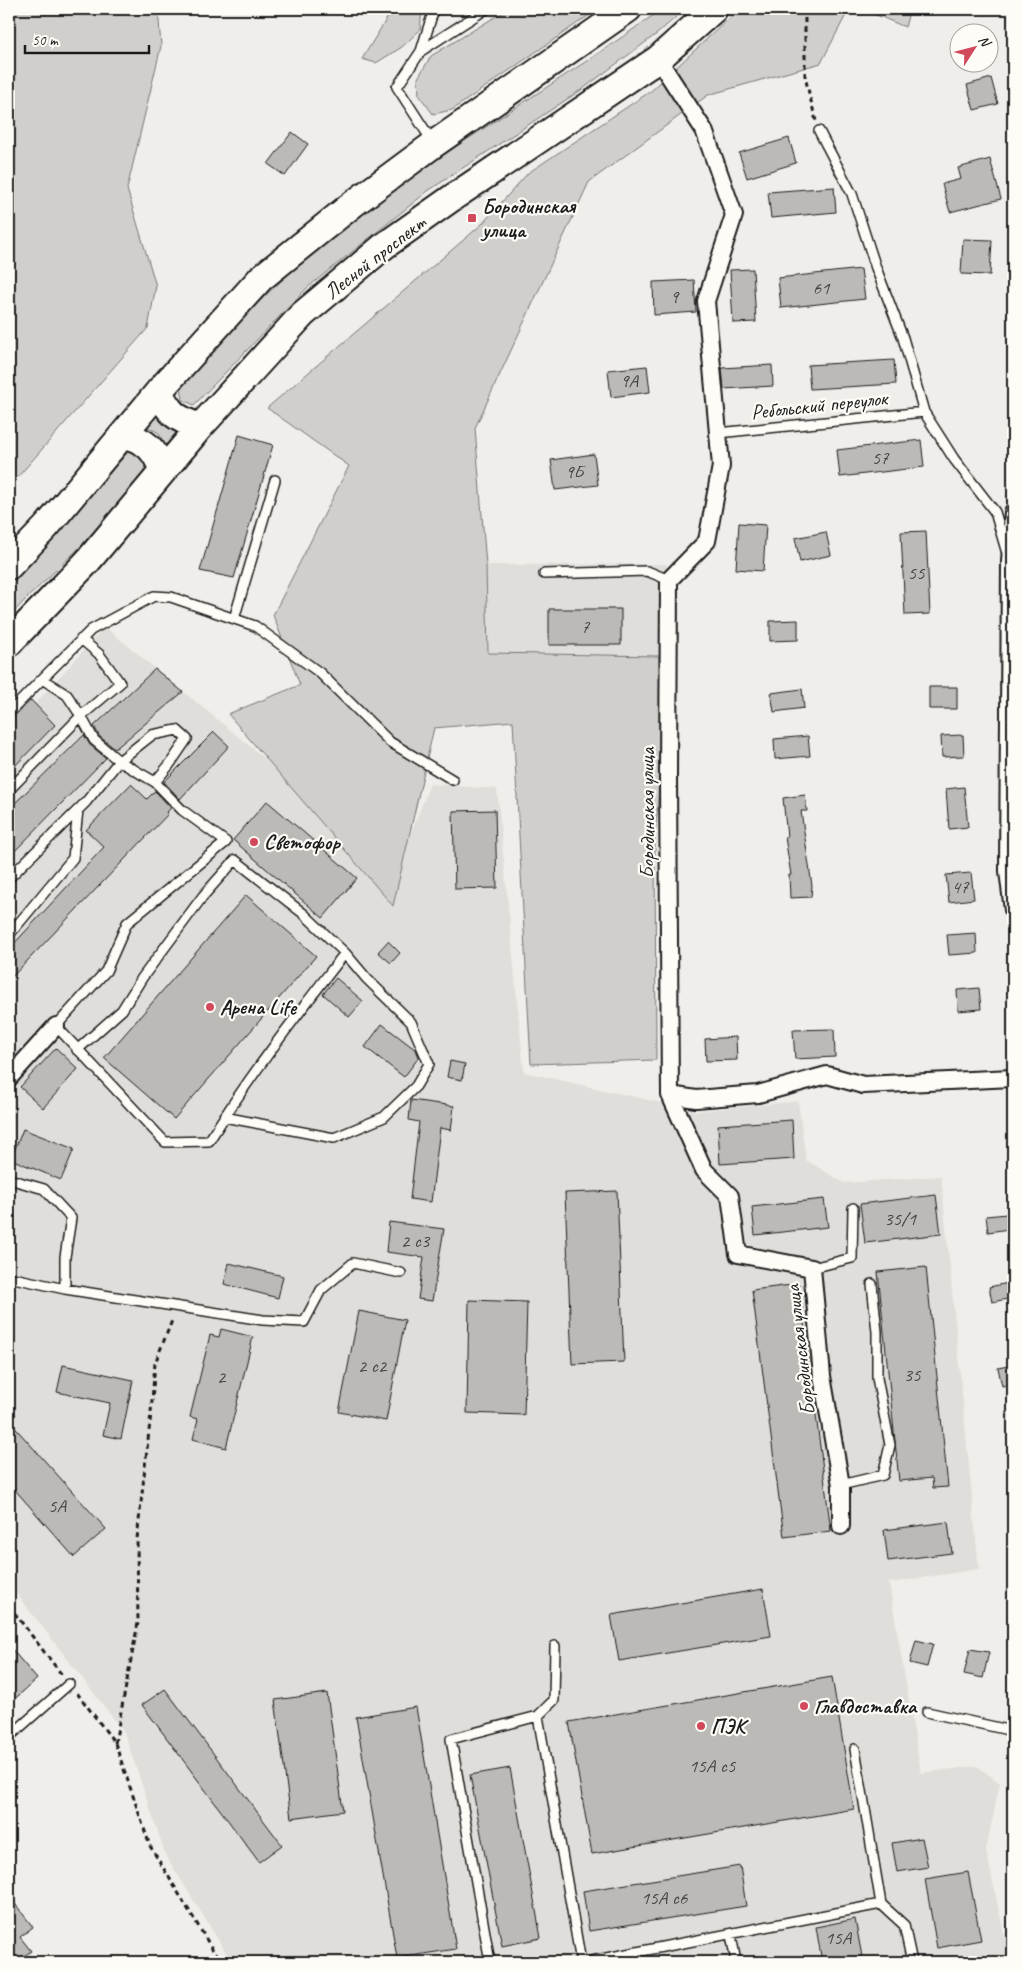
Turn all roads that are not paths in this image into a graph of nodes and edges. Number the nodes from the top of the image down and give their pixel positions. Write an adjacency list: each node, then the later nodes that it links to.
1 (434, 9): 5 (lane)
2 (486, 9): 5 (lane)
3 (628, 9): 8 (main road)
4 (714, 9): 6 (main road, Лесной проспект)
5 (421, 51): 8 (lane)
6 (658, 59): 11 (main road, Лесной проспект); 12 (street)
7 (819, 131): 10 (lane)
8 (434, 144): 9 (main road)
9 (159, 391): 11 (main road); 13 (main road)
10 (924, 412): 12 (lane, Ребольский переулок); 17 (lane)
11 (200, 427): 14 (main road, Лесной проспект)
12 (718, 433): 20 (street)
13 (124, 434): 14 (main road); 18 (main road)
14 (163, 470): 23 (main road, Лесной проспект)
15 (275, 480): 21 (lane)
16 (1013, 512): 17 (street)
17 (1010, 562): 32 (street)
18 (9, 566)
19 (544, 574): 20 (lane)
20 (669, 580): 41 (street, Бородинская улица)
21 (234, 619): 22 (lane); 28 (lane)
22 (81, 638): 24 (lane); 26 (lane)
23 (9, 643)
24 (42, 679): 25 (lane); 26 (lane)
25 (9, 713)
26 (81, 716): 27 (lane); 30 (lane)
27 (120, 761): 29 (lane); 29 (lane); 31 (lane)
28 (453, 780)
29 (155, 782): 37 (lane)
30 (9, 790)
31 (78, 810): 33 (lane); 35 (lane)
32 (1011, 870): 34 (street)
33 (9, 878)
34 (1013, 910)
35 (9, 935)
36 (345, 954): 38 (lane); 42 (lane); 42 (lane)
37 (56, 1026): 38 (lane); 39 (street)
38 (77, 1050): 42 (lane)
39 (9, 1078)
40 (1013, 1078): 41 (street)
41 (670, 1095): 45 (street, Бородинская улица)
42 (224, 1117)
43 (9, 1179): 49 (lane)
44 (853, 1208): 45 (lane)
45 (812, 1268): 50 (street, Бородинская улица)
46 (401, 1273): 49 (lane)
47 (9, 1277): 49 (lane)
48 (872, 1284): 50 (lane)
49 (64, 1288)
50 (841, 1485): 51 (street, Бородинская улица)
51 (841, 1526)
52 (555, 1646): 55 (lane)
53 (69, 1684): 57 (lane)
54 (927, 1712): 56 (lane)
55 (538, 1716): 61 (lane); 62 (lane)
56 (1013, 1731)
57 (9, 1737)
58 (855, 1749): 59 (lane)
59 (881, 1904): 60 (lane); 65 (lane)
60 (731, 1935): 63 (lane); 64 (lane)
61 (490, 1962)
62 (581, 1962)
63 (586, 1962)
64 (736, 1962)
65 (912, 1962)

